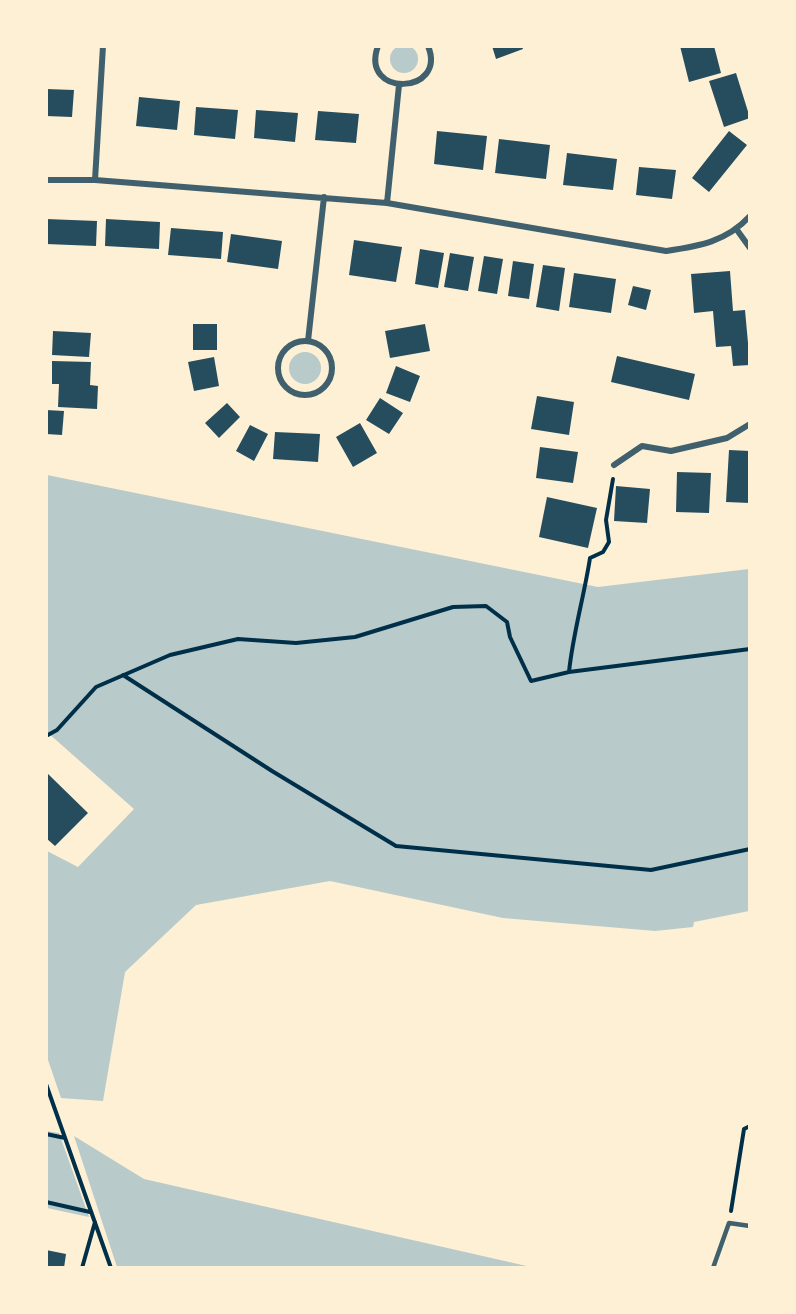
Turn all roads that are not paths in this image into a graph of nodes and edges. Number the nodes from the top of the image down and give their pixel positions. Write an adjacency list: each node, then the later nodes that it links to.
1 (103, 46): 6 (street)
2 (378, 46): 4 (street)
3 (428, 46): 4 (street)
4 (399, 85): 8 (street)
5 (46, 180): 6 (street)
6 (95, 180): 7 (street)
7 (324, 197): 8 (street); 12 (street)
8 (387, 203): 10 (street)
9 (750, 216): 10 (street)
10 (737, 230): 11 (street)
11 (750, 248)
12 (308, 341): 12 (street)
13 (750, 424): 14 (street)
14 (614, 465)
15 (750, 1226): 16 (lane)
16 (713, 1268)

